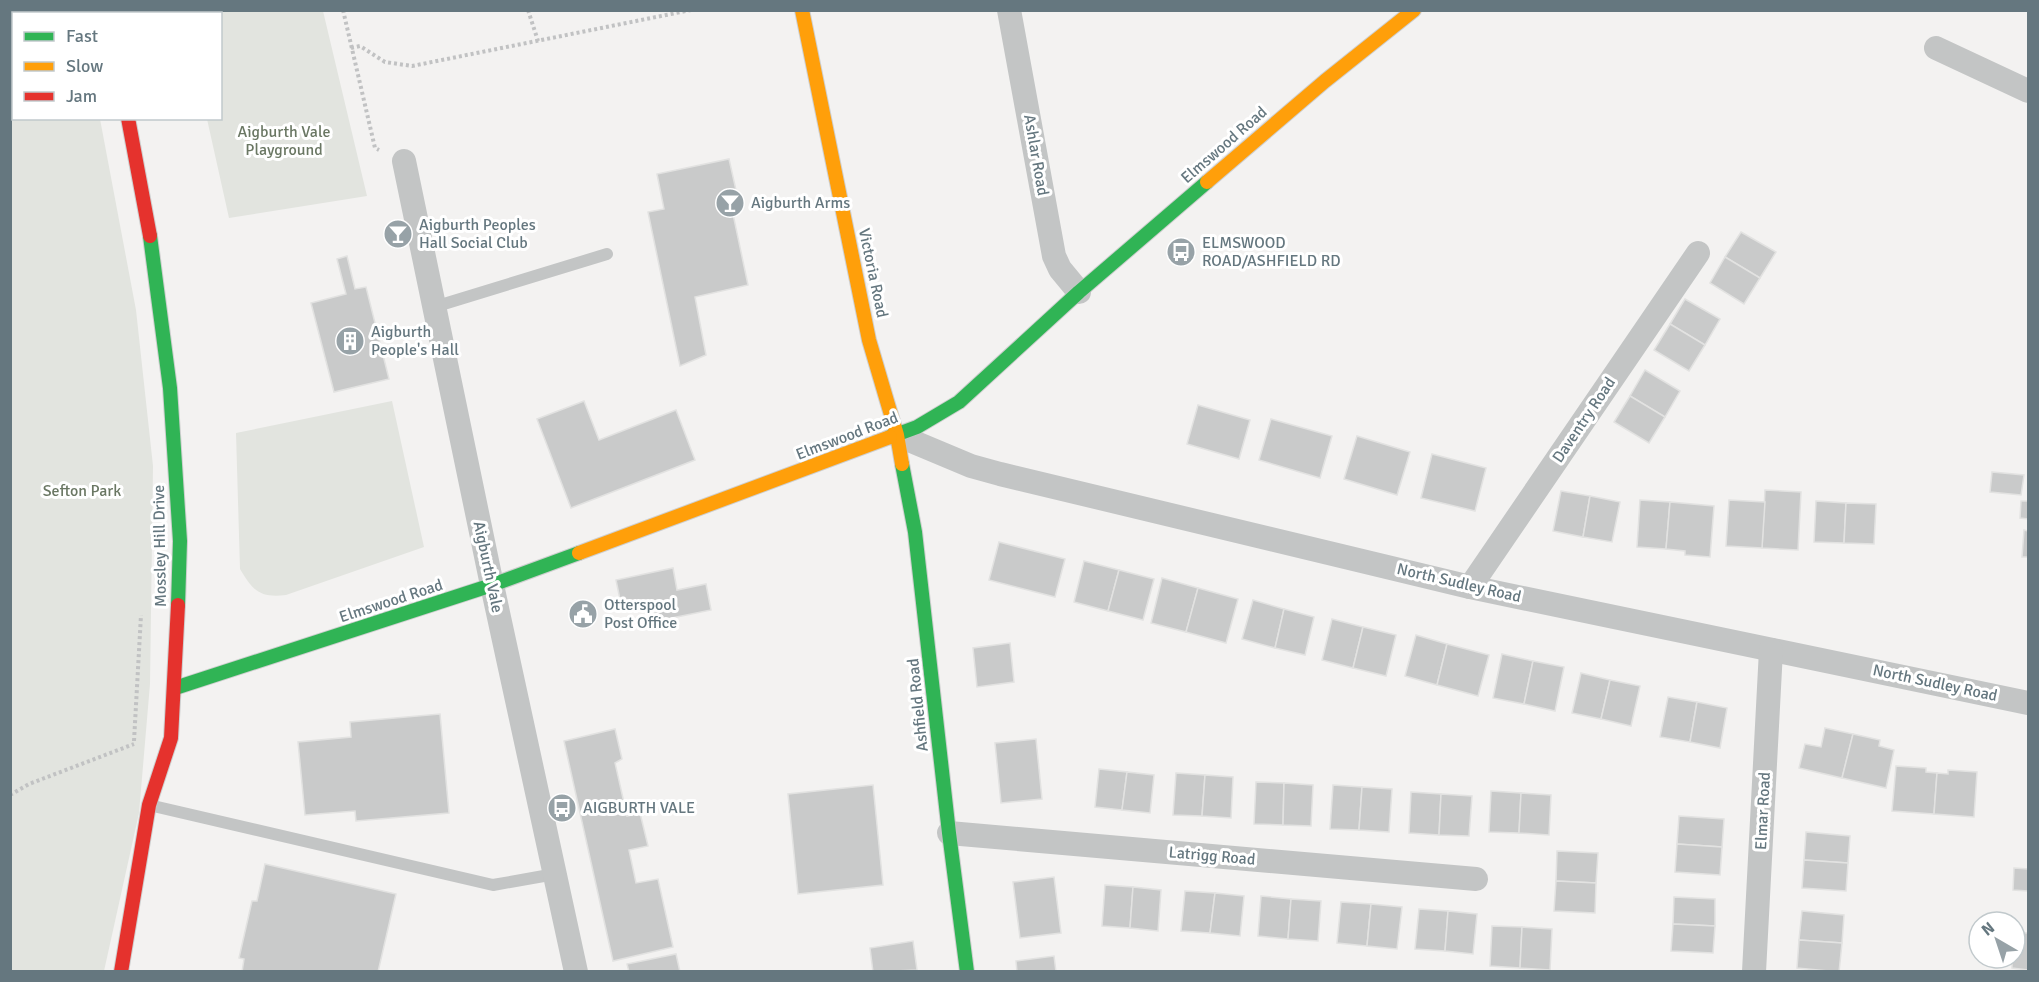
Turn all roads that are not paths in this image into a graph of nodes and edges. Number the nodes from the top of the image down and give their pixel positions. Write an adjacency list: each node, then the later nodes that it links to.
1 (802, 10): 12 (street, Victoria Road)
2 (1009, 10): 10 (street, Ashlar Road)
3 (1414, 10): 10 (street, Elmswood Road)
4 (1936, 48): 5 (street)
5 (2028, 91)
6 (128, 120): 16 (street, Mossley Hill Drive)
7 (404, 161): 11 (street, Aigburth Vale)
8 (1698, 253): 14 (street, Daventry Road)
9 (607, 254): 11 (lane)
10 (1079, 292): 12 (street, Elmswood Road)
11 (434, 308): 13 (street, Aigburth Vale)
12 (897, 435): 13 (street, Elmswood Road); 14 (street, North Sudley Road); 19 (street, Ashfield Road)
13 (492, 585): 16 (street, Elmswood Road); 20 (street, Aigburth Vale)
14 (1470, 587): 15 (street, North Sudley Road)
15 (1771, 650): 17 (street, North Sudley Road); 25 (street, Elmar Road)
16 (175, 688): 18 (street, Mossley Hill Drive)
17 (2028, 703)
18 (149, 805): 20 (lane); 22 (street, Mossley Hill Drive)
19 (949, 833): 21 (street, Latrigg Road); 24 (street, Ashfield Road)
20 (555, 874): 23 (street, Aigburth Vale)
21 (1476, 879)
22 (122, 972)
23 (576, 972)
24 (967, 972)
25 (1754, 972)

